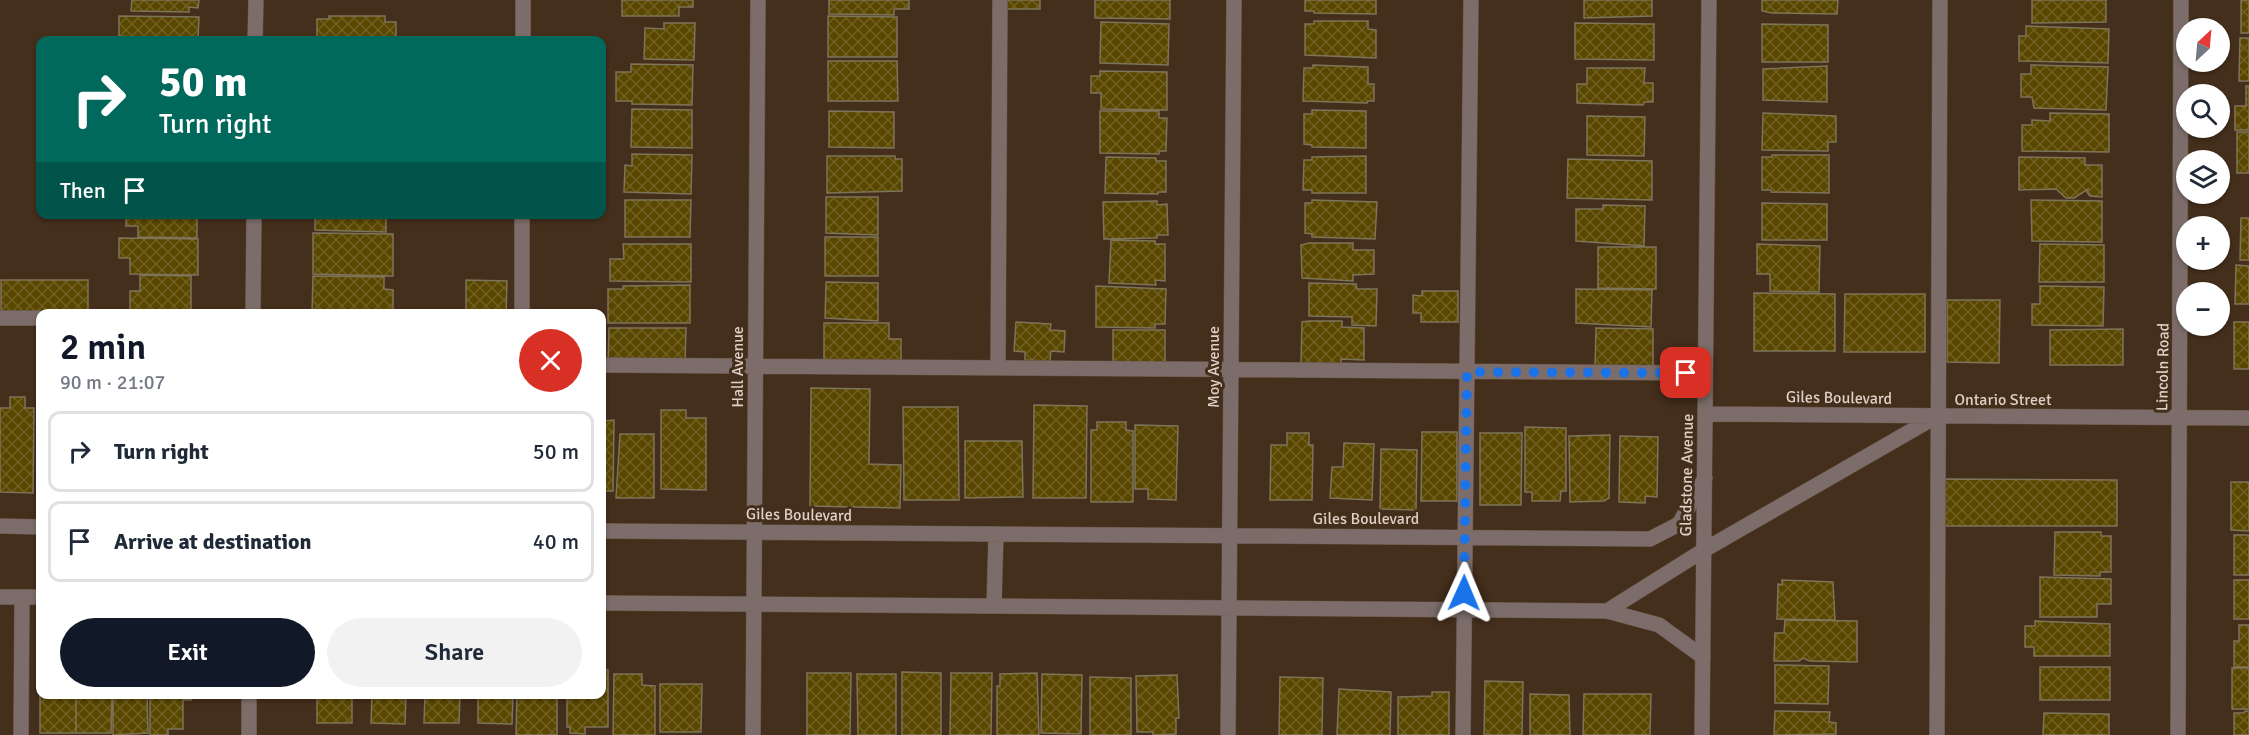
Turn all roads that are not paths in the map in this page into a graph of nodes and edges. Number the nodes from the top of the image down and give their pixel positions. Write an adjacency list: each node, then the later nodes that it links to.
1 (256, 0): 10 (street)
2 (524, 0): 11 (street)
3 (758, 0): 19 (street, Hall Avenue)
4 (1000, 0): 20 (street)
5 (1234, 0): 21 (street, Moy Avenue)
6 (1471, 0): 22 (street)
7 (1709, 0): 23 (street, Gladstone Avenue)
8 (1940, 0): 25 (street)
9 (2181, 0): 26 (street, Lincoln Road)
10 (255, 36)
11 (523, 36)
12 (254, 219): 14 (street)
13 (522, 219): 15 (street)
14 (253, 309)
15 (522, 309)
16 (0, 318): 17 (street)
17 (36, 318)
18 (606, 365): 19 (street)
19 (755, 366): 20 (street); 32 (street, Hall Avenue)
20 (998, 368): 21 (street)
21 (1231, 370): 22 (street); 34 (street, Moy Avenue)
22 (1467, 372): 23 (street); 35 (street)
23 (1706, 373): 24 (street, Gladstone Avenue)
24 (1705, 414): 25 (street, Giles Boulevard); 28 (street, Gladstone Avenue)
25 (1937, 416): 26 (street, Ontario Street); 36 (street, Ontario Street); 54 (street)
26 (2180, 418): 27 (street, Ontario Street); 55 (street, Lincoln Road)
27 (2249, 418)
28 (1705, 478): 35 (street, Giles Boulevard); 36 (street, Gladstone Avenue)
29 (0, 526): 30 (street)
30 (36, 527)
31 (606, 531): 32 (street, Giles Boulevard)
32 (754, 532): 33 (street, Giles Boulevard); 41 (street, Hall Avenue)
33 (996, 534): 34 (street, Giles Boulevard); 42 (street)
34 (1230, 536): 35 (street, Giles Boulevard); 43 (street, Moy Avenue)
35 (1465, 537): 44 (street)
36 (1704, 550): 45 (street); 46 (street, Gladstone Avenue)
37 (0, 597): 38 (street)
38 (21, 597): 39 (street); 48 (street)
39 (36, 597)
40 (606, 603): 41 (street)
41 (754, 604): 42 (street); 50 (street, Hall Avenue)
42 (994, 606): 43 (street)
43 (1229, 608): 44 (street); 51 (street, Moy Avenue)
44 (1464, 611): 45 (street); 52 (street)
45 (1607, 611): 46 (street)
46 (1702, 657): 53 (street, Gladstone Avenue)
47 (249, 699): 49 (street)
48 (21, 735)
49 (249, 735)
50 (753, 735)
51 (1228, 735)
52 (1463, 735)
53 (1702, 735)
54 (1937, 735)
55 (2178, 735)

